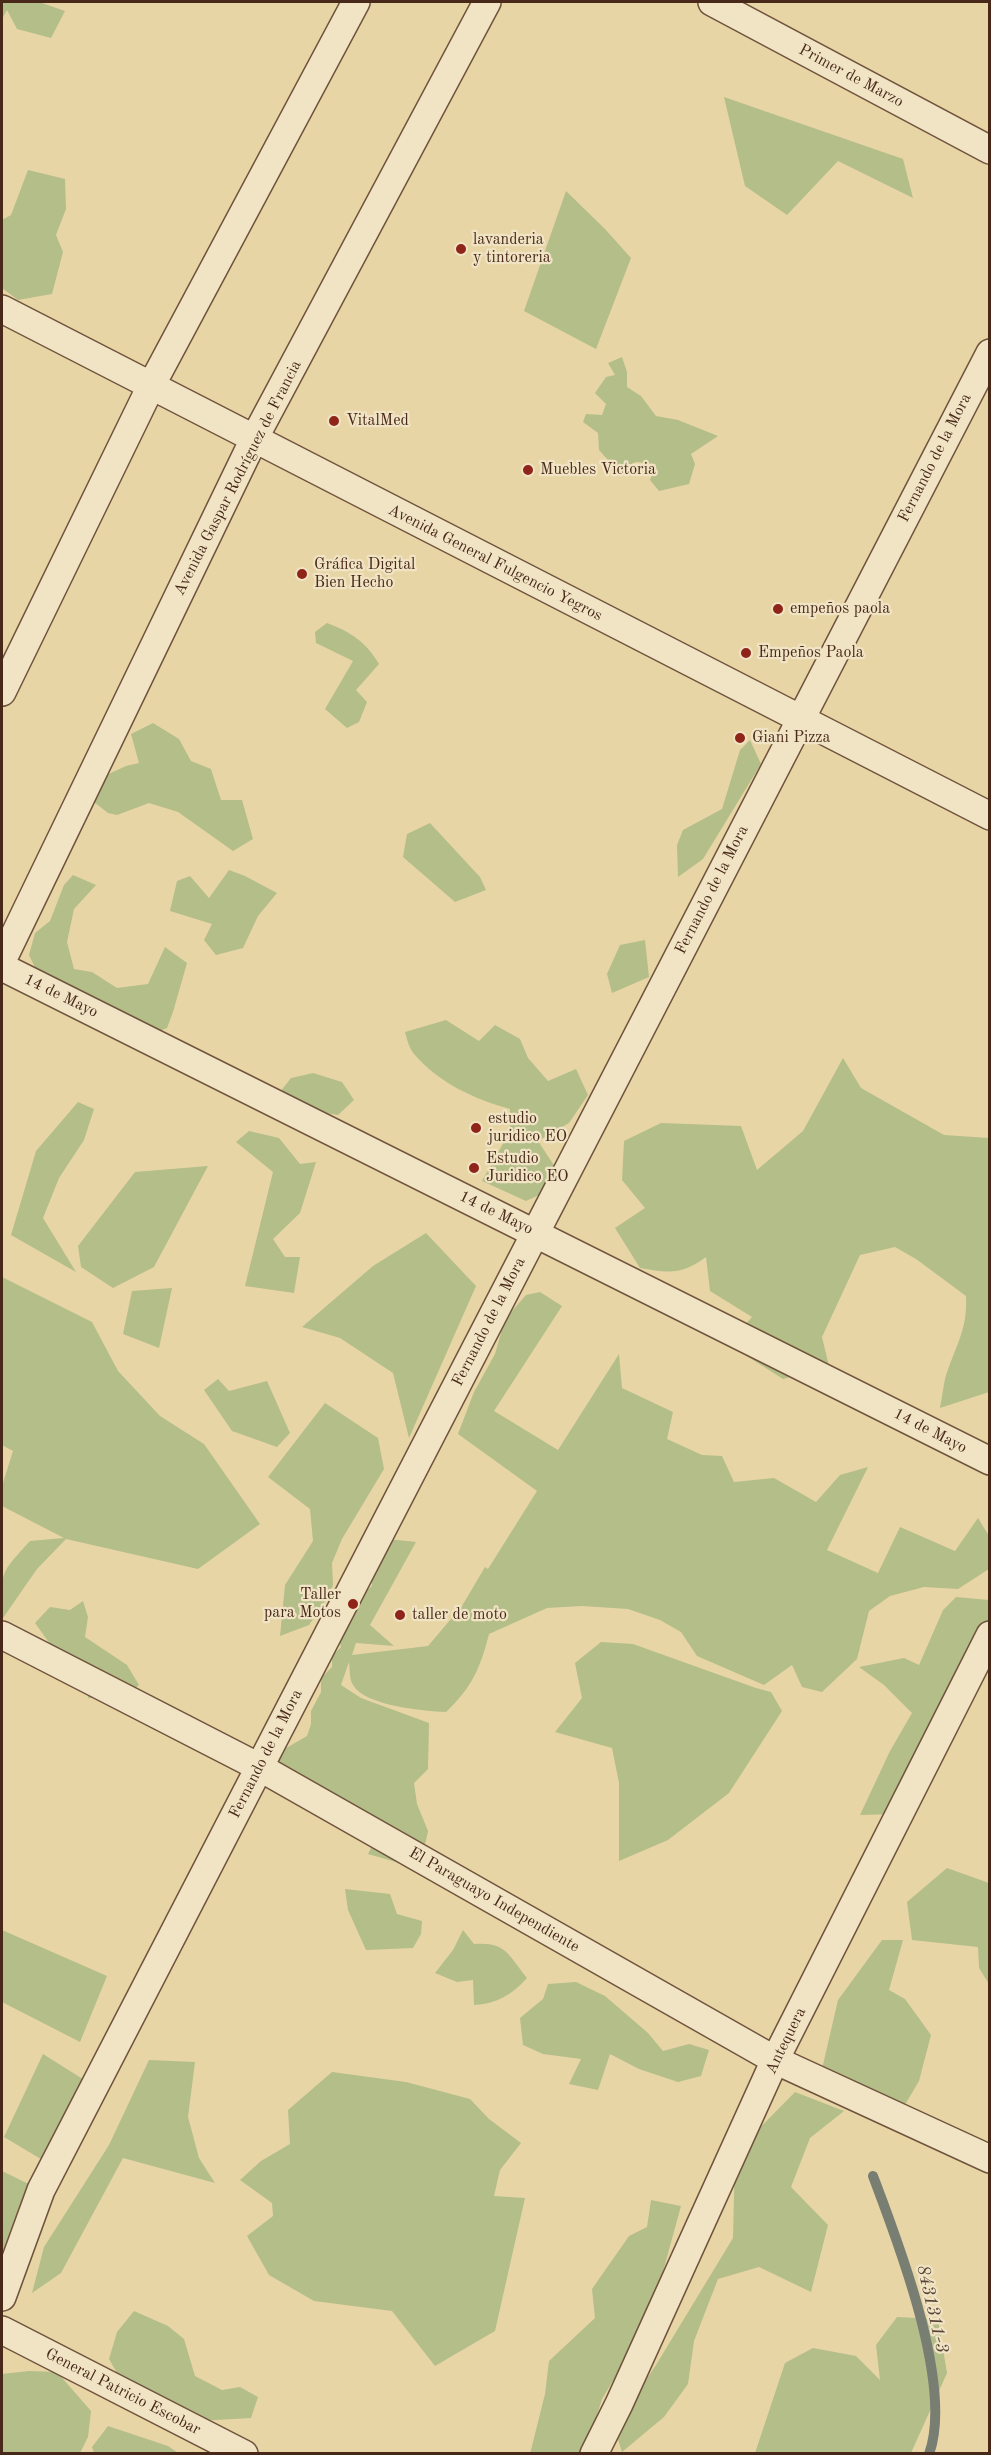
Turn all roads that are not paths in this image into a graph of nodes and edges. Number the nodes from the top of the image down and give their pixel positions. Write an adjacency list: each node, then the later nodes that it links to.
1 (356, 2): 7 (street)
2 (487, 2): 8 (street, Avenida Gaspar Rodríguez de Francia)
3 (712, 2): 4 (street, Primer de Marzo)
4 (990, 150)
5 (2, 309): 7 (street, Avenida General Fulgencio Yegros)
6 (990, 353): 10 (street, Fernando de la Mora)
7 (151, 386): 8 (street, Avenida General Fulgencio Yegros); 9 (street)
8 (254, 440): 10 (street, Avenida General Fulgencio Yegros); 12 (street, Avenida Gaspar Rodríguez de Francia)
9 (2, 692)
10 (801, 719): 11 (street, Avenida General Fulgencio Yegros); 14 (street, Fernando de la Mora)
11 (990, 816)
12 (2, 961)
13 (2, 967): 14 (street, 14 de Mayo)
14 (535, 1233): 15 (street, 14 de Mayo); 18 (street, Fernando de la Mora)
15 (990, 1461)
16 (2, 1635): 18 (street, El Paraguayo Independiente)
17 (990, 1635): 19 (street, Antequera)
18 (260, 1767): 19 (street, El Paraguayo Independiente); 21 (street, Fernando de la Mora)
19 (775, 2060): 20 (street, El Paraguayo Independiente); 24 (street, Antequera)
20 (990, 2159)
21 (2, 2297)
22 (2, 2330): 23 (street, General Patricio Escobar)
23 (244, 2454)
24 (594, 2454)

